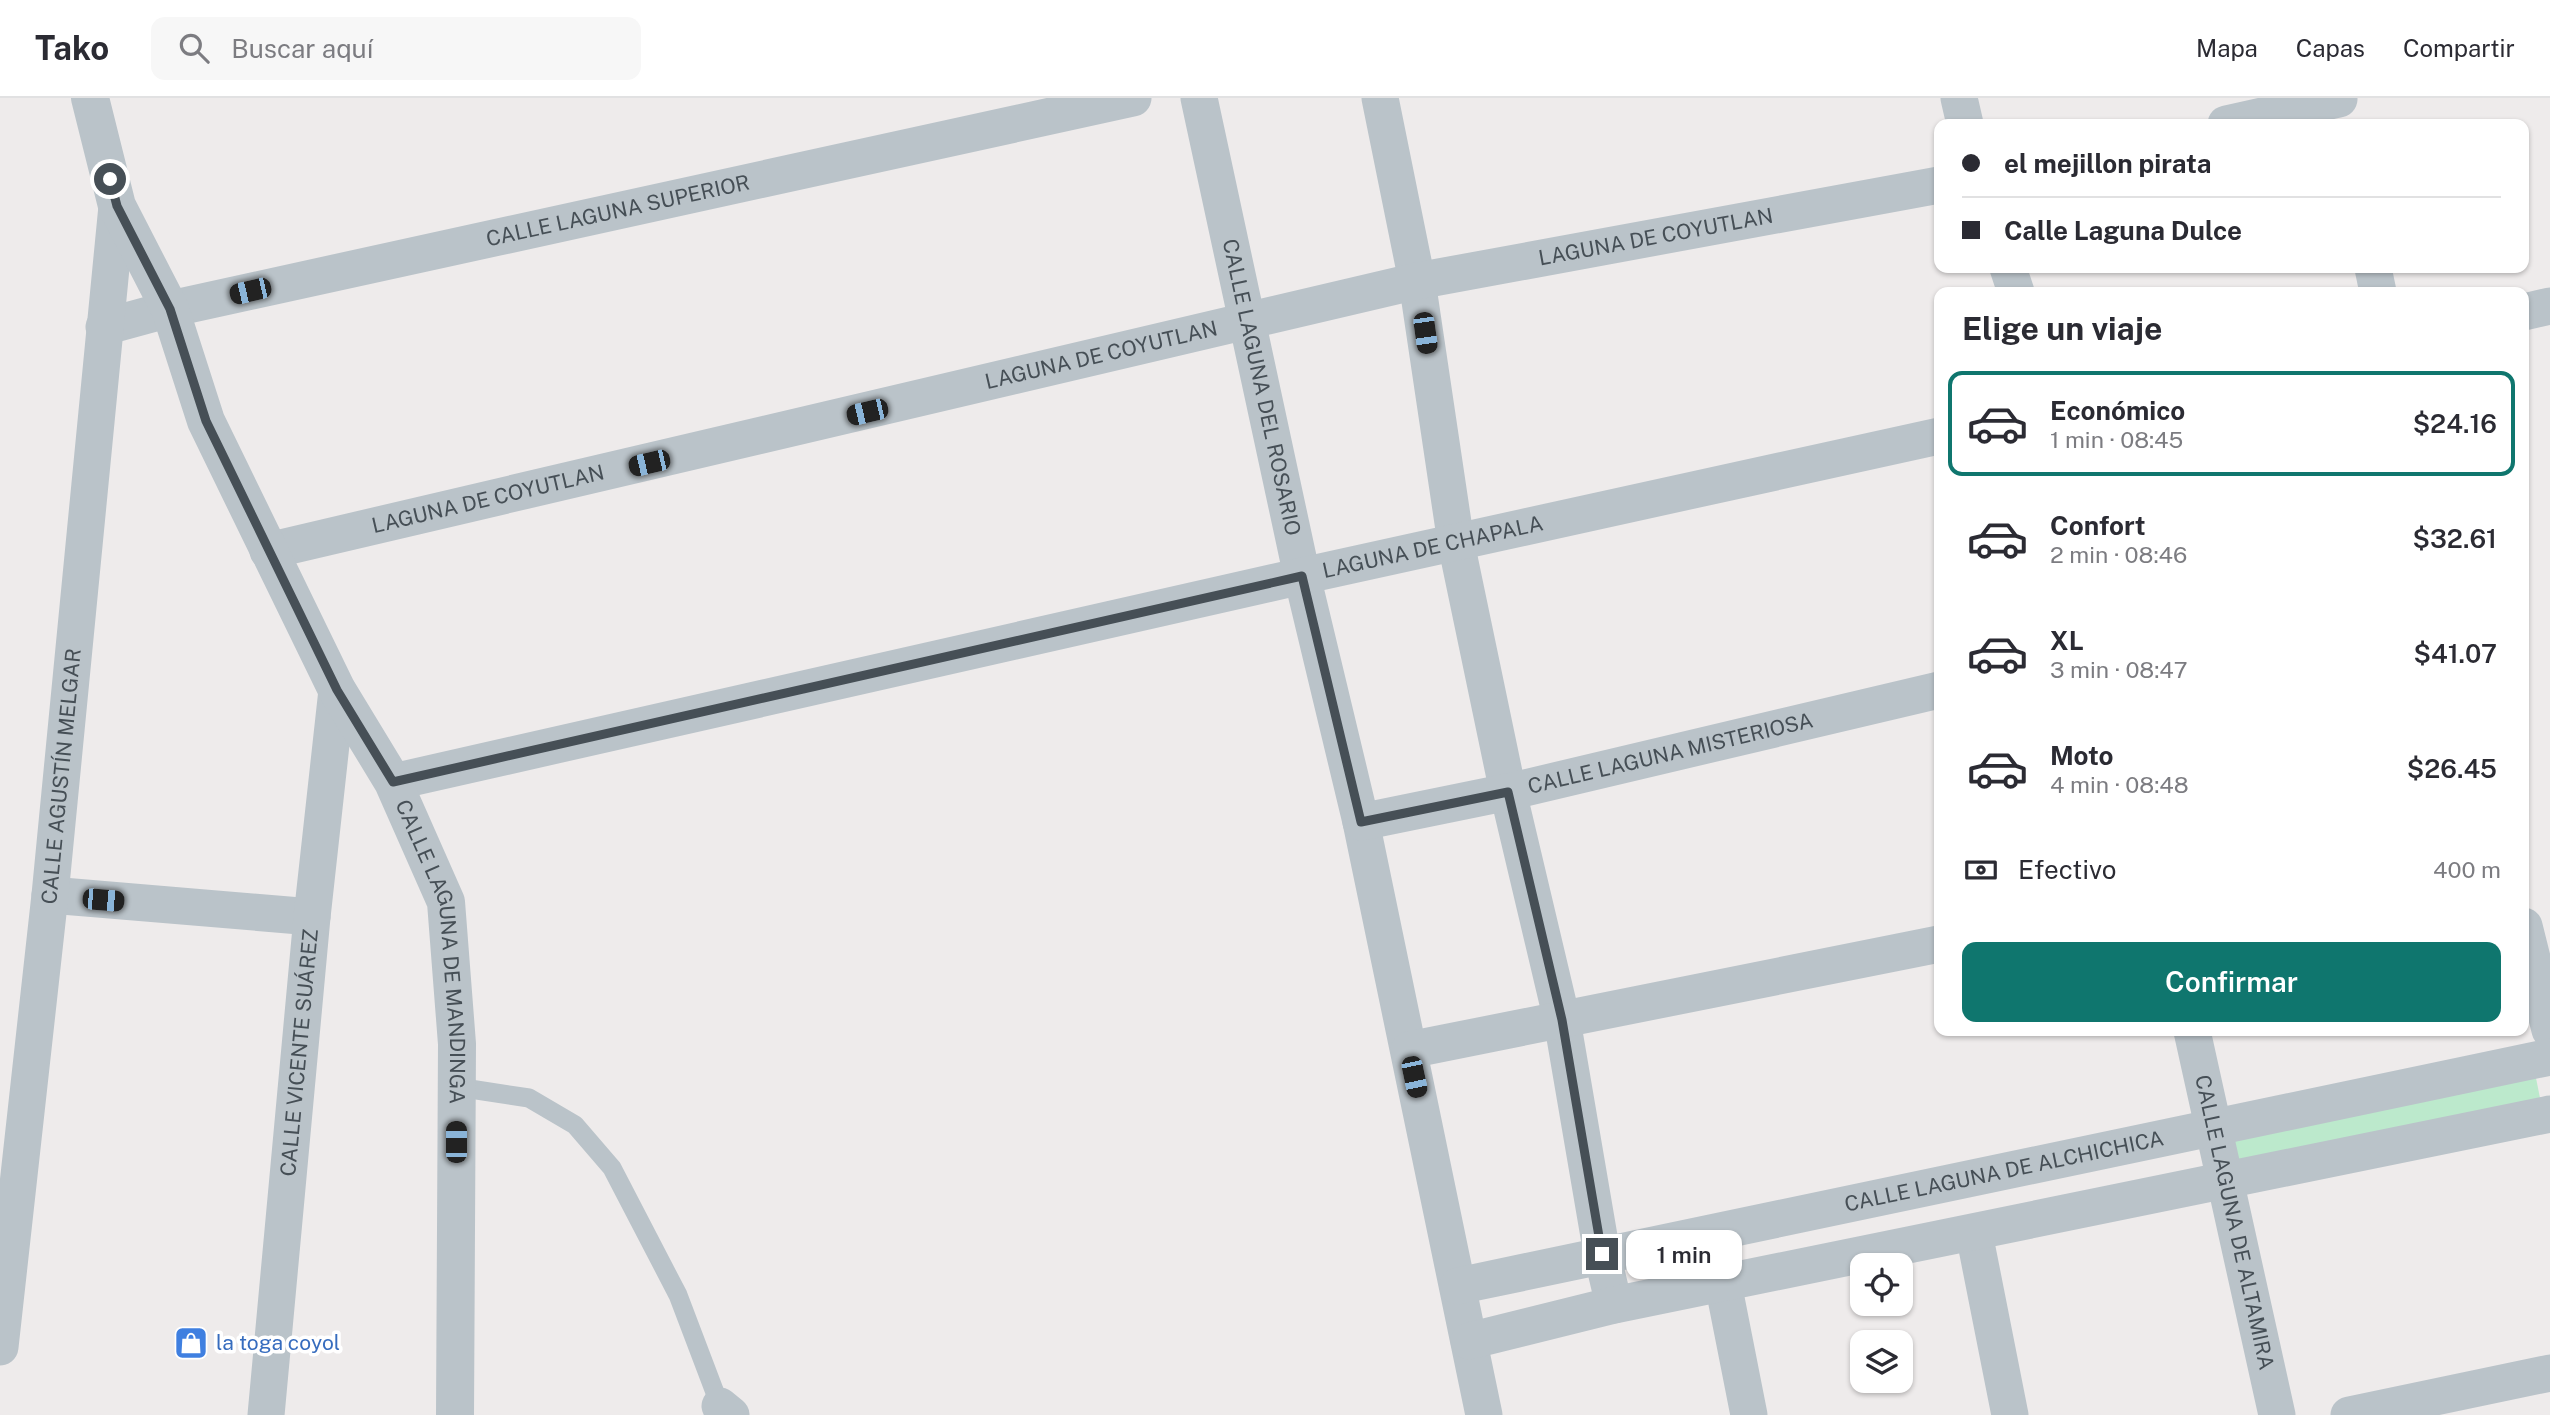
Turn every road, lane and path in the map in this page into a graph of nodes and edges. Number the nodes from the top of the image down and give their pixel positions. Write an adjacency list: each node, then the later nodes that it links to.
1 (89, 98): 10 (street, CALLE LAGUNA DE MANDINGA)
2 (1133, 98): 13 (street, CALLE LAGUNA SUPERIOR)
3 (1199, 98): 15 (street, CALLE LAGUNA DEL ROSARIO)
4 (1380, 98): 11 (street)
5 (1959, 98): 7 (street)
6 (2340, 107): 8 (street)
7 (1964, 119)
8 (2259, 119)
9 (1934, 187): 11 (street, LAGUNA DE COYUTLAN)
10 (117, 206): 13 (street, CALLE LAGUNA DE MANDINGA); 16 (street, CALLE AGUSTÍN MELGAR)
11 (1418, 281): 15 (street, LAGUNA DE COYUTLAN); 18 (street)
12 (2550, 306): 14 (street)
13 (170, 309): 16 (street, CALLE LAGUNA SUPERIOR); 19 (street, CALLE LAGUNA DE MANDINGA)
14 (2529, 311)
15 (1248, 323): 19 (street, LAGUNA DE COYUTLAN); 20 (street, CALLE LAGUNA DEL ROSARIO)
16 (104, 327): 26 (street, CALLE AGUSTÍN MELGAR)
17 (1934, 437): 18 (street, LAGUNA DE CHAPALA)
18 (1456, 543): 20 (street, LAGUNA DE CHAPALA); 24 (street)
19 (268, 551): 21 (street, CALLE LAGUNA DE MANDINGA)
20 (1302, 576): 23 (street, LAGUNA DE CHAPALA); 25 (street, CALLE LAGUNA DEL ROSARIO)
21 (337, 690): 23 (street, CALLE LAGUNA DE MANDINGA); 27 (street, CALLE VICENTE SUÁREZ)
22 (1934, 691): 24 (street, CALLE LAGUNA MISTERIOSA)
23 (393, 782): 35 (street, CALLE LAGUNA DE MANDINGA)
24 (1508, 792): 25 (street, CALLE LAGUNA MISTERIOSA); 30 (street)
25 (1361, 822): 33 (street, CALLE LAGUNA DEL ROSARIO)
26 (50, 895): 27 (street); 45 (street, CALLE AGUSTÍN MELGAR)
27 (312, 917): 48 (street, CALLE VICENTE SUÁREZ)
28 (1934, 945): 30 (street)
29 (2529, 946): 31 (street)
30 (1562, 1020): 33 (street); 40 (street)
31 (2550, 1030)
32 (2193, 1036): 37 (street, CALLE LAGUNA DE ALTAMIRA)
33 (1409, 1050): 42 (street, CALLE LAGUNA DEL ROSARIO)
34 (2550, 1057): 37 (street, CALLE LAGUNA DE ALCHICHICA)
35 (457, 1087): 47 (lane); 49 (street, CALLE LAGUNA DE MANDINGA)
36 (2550, 1114): 38 (street)
37 (2213, 1130): 38 (street, CALLE LAGUNA DE ALTAMIRA); 40 (street, CALLE LAGUNA DE ALCHICHICA)
38 (2223, 1181): 39 (street); 53 (street, CALLE LAGUNA DE ALTAMIRA)
39 (1973, 1233): 41 (street); 52 (street)
40 (1602, 1254): 42 (street, CALLE LAGUNA DE ALCHICHICA); 43 (street)
41 (1723, 1283): 43 (street); 51 (street)
42 (1458, 1286): 44 (street, CALLE LAGUNA DEL ROSARIO)
43 (1614, 1305): 44 (street)
44 (1469, 1341): 50 (street, CALLE LAGUNA DEL ROSARIO)
45 (0, 1347)
46 (2550, 1373): 54 (street)
47 (725, 1412)
48 (266, 1415)
49 (455, 1415)
50 (1484, 1415)
51 (1749, 1415)
52 (2010, 1415)
53 (2277, 1415)
54 (2349, 1415)

